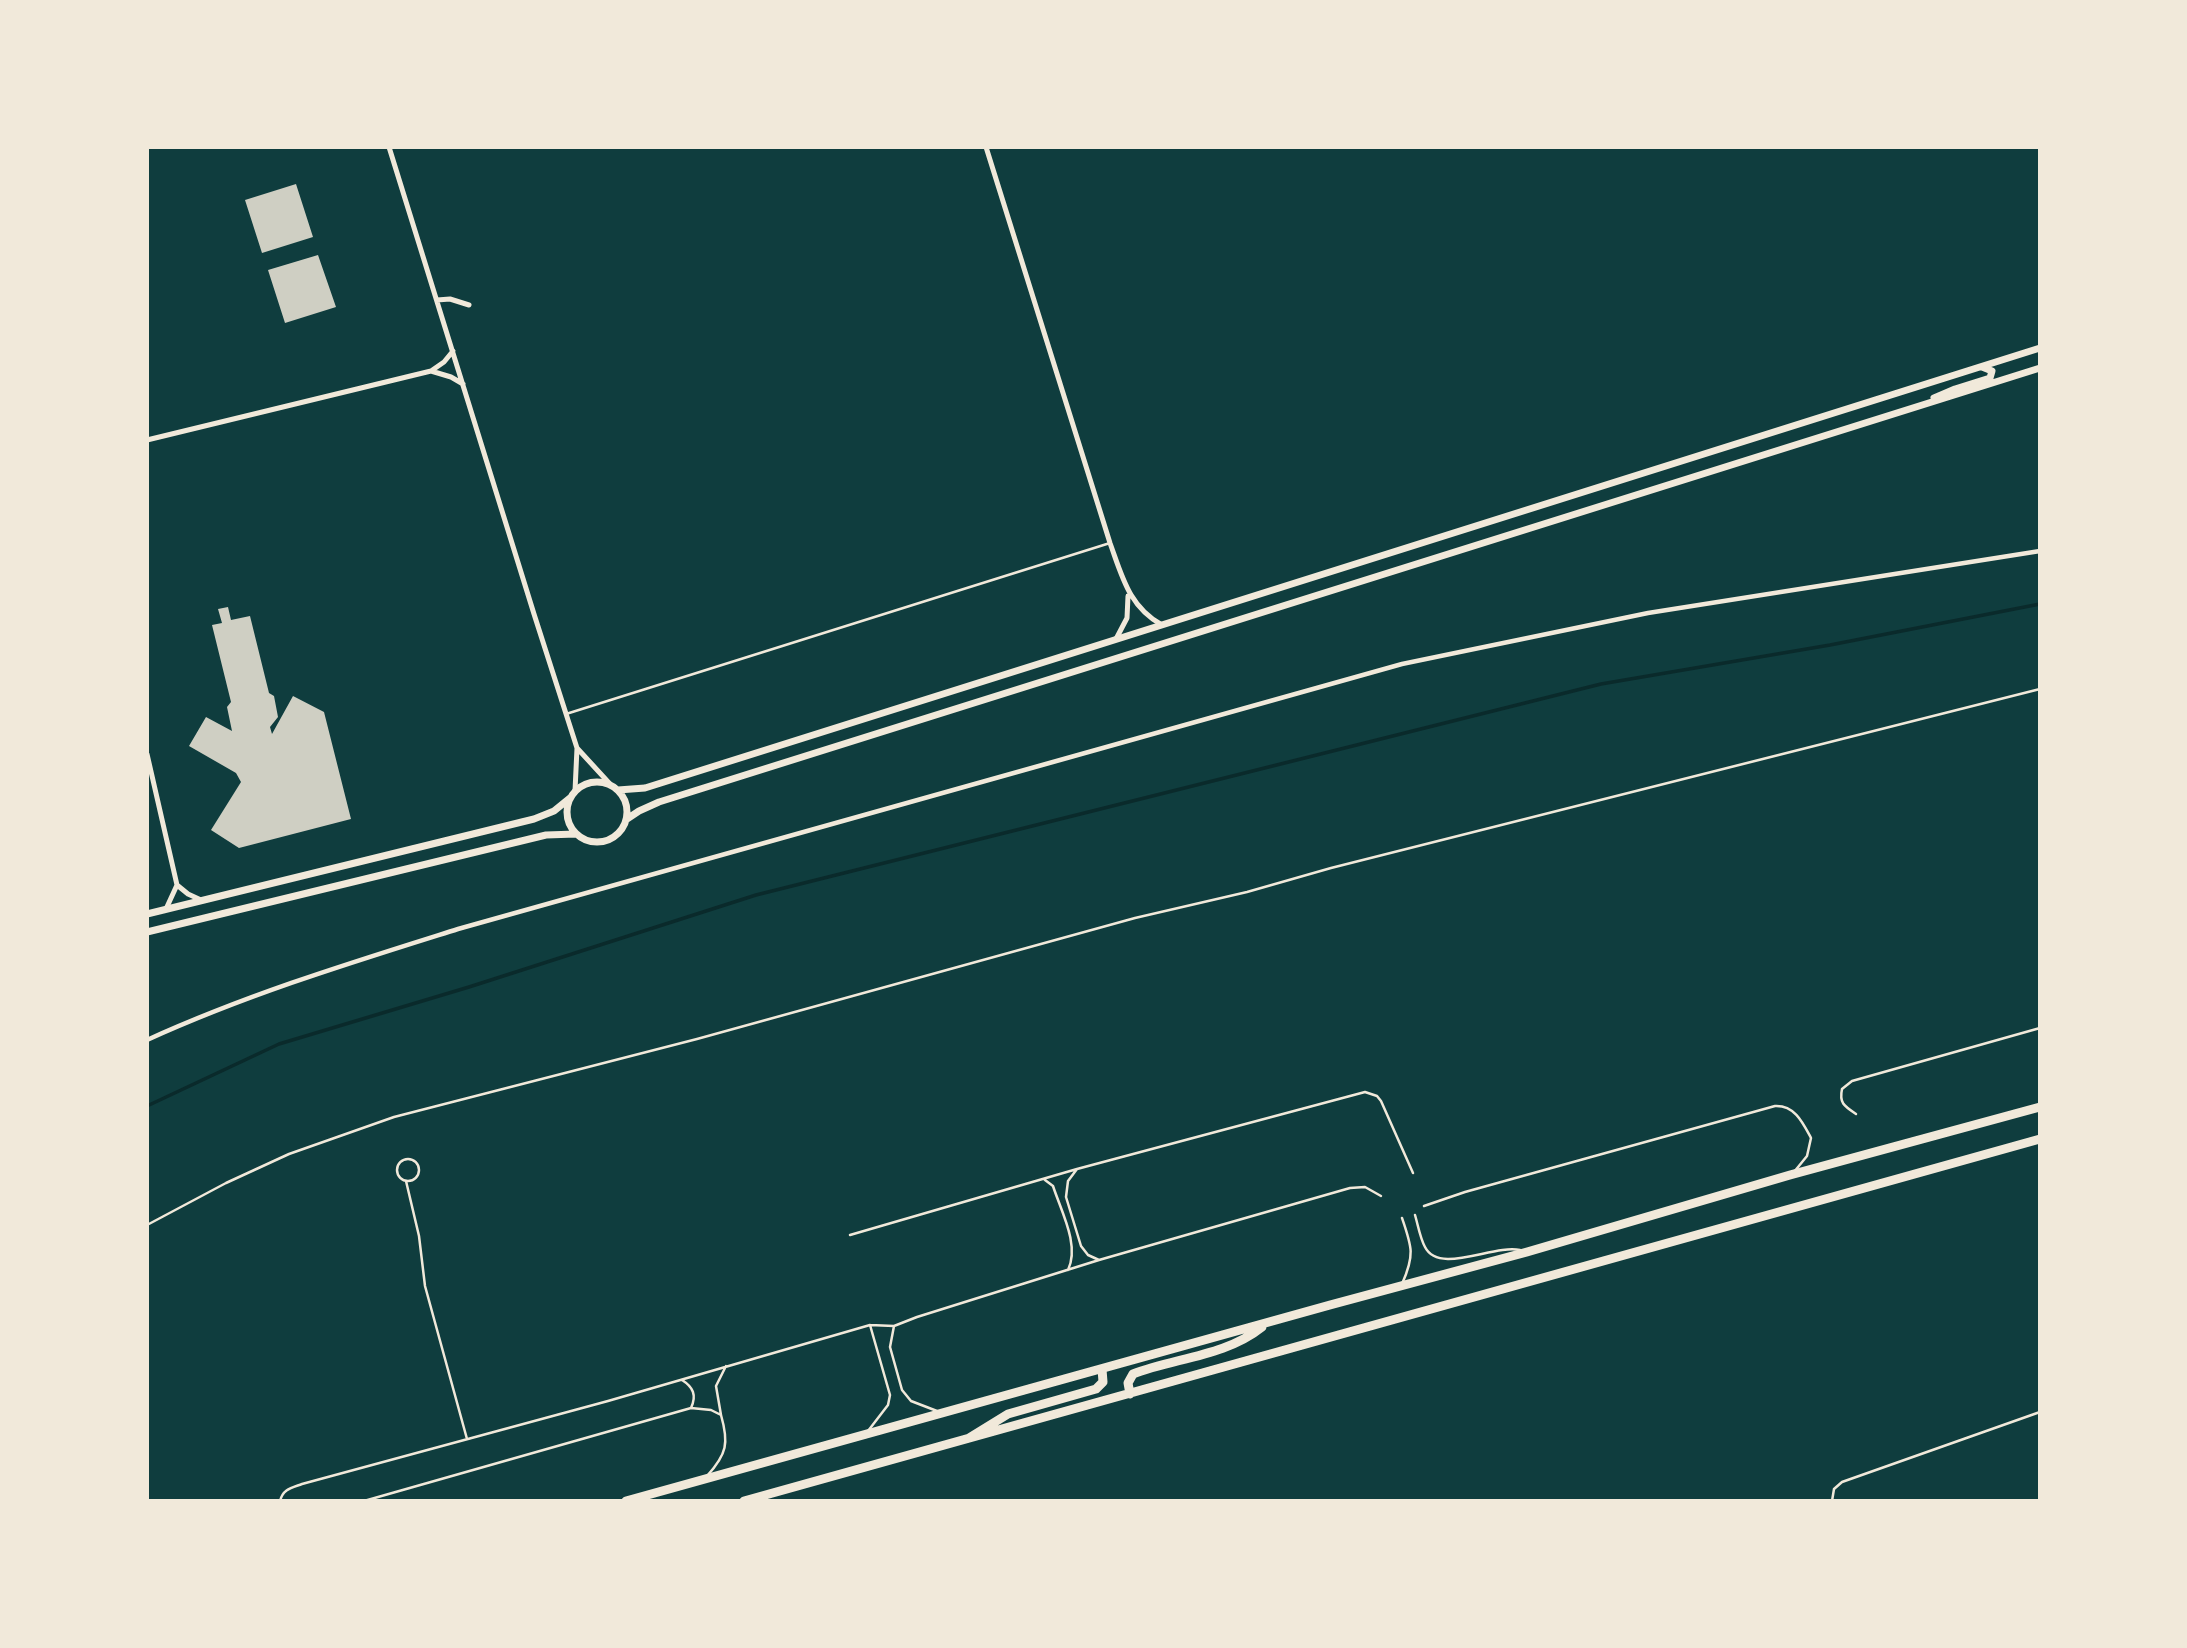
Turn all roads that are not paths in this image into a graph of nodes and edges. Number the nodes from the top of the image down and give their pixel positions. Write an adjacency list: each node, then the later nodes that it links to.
1 (389, 147): 3 (street)
2 (986, 147): 13 (street)
3 (437, 300): 4 (street); 6 (street)
4 (469, 305)
5 (2040, 348): 7 (street)
6 (453, 350): 9 (street); 10 (street)
7 (1980, 367): 11 (street); 16 (street)
8 (2040, 368): 11 (street)
9 (431, 371): 10 (street); 12 (street)
10 (463, 384): 19 (street)
11 (1924, 405): 26 (street)
12 (147, 440)
13 (1110, 543): 15 (street); 19 (lane)
14 (2040, 551): 34 (street)
15 (1128, 592): 16 (street); 17 (street)
16 (1161, 625): 17 (street)
17 (1115, 641): 23 (street)
18 (2040, 689): 47 (lane)
19 (566, 714): 20 (street)
20 (578, 748): 22 (street); 24 (street)
21 (147, 754): 28 (street)
22 (610, 784): 23 (street); 24 (street)
23 (618, 790): 26 (street)
24 (575, 791): 25 (street)
25 (570, 798): 27 (street); 29 (street)
26 (627, 819): 27 (street)
27 (576, 834): 32 (street)
28 (177, 885): 29 (street); 30 (street)
29 (201, 900): 30 (street)
30 (166, 909): 31 (street)
31 (147, 914)
32 (147, 932)
33 (2040, 1028): 36 (lane)
34 (147, 1040)
35 (2040, 1107): 40 (main road)
36 (1856, 1114)
37 (2040, 1139): 59 (main road)
38 (1077, 1169): 39 (lane); 41 (lane); 50 (lane)
39 (1413, 1173)
40 (1790, 1175): 44 (lane); 49 (main road)
41 (1044, 1180): 48 (lane); 51 (lane)
42 (406, 1181): 42 (lane); 65 (lane)
43 (1381, 1196): 50 (lane)
44 (1424, 1206)
45 (1415, 1215): 49 (lane)
46 (1402, 1217): 52 (lane)
47 (147, 1225)
48 (850, 1235)
49 (1527, 1252): 52 (main road)
50 (1099, 1260): 51 (lane)
51 (1069, 1270): 55 (lane)
52 (1401, 1286): 53 (main road)
53 (1266, 1324): 57 (main road); 59 (main road)
54 (870, 1325): 55 (lane); 56 (lane); 64 (lane)
55 (894, 1326): 62 (lane)
56 (726, 1366): 58 (lane); 63 (lane)
57 (1101, 1369): 62 (main road); 66 (main road)
58 (680, 1379): 60 (lane); 65 (lane)
59 (1130, 1394): 66 (main road)
60 (691, 1408): 63 (lane); 71 (lane)
61 (2040, 1412): 74 (lane)
62 (943, 1413): 64 (main road)
63 (721, 1415): 67 (lane)
64 (865, 1434): 67 (main road)
65 (467, 1439): 70 (lane)
66 (965, 1441): 73 (main road)
67 (704, 1480): 72 (main road)
68 (253, 1501): 69 (lane)
69 (263, 1501)
70 (280, 1501)
71 (364, 1501)
72 (626, 1501)
73 (744, 1501)
74 (1832, 1501)

